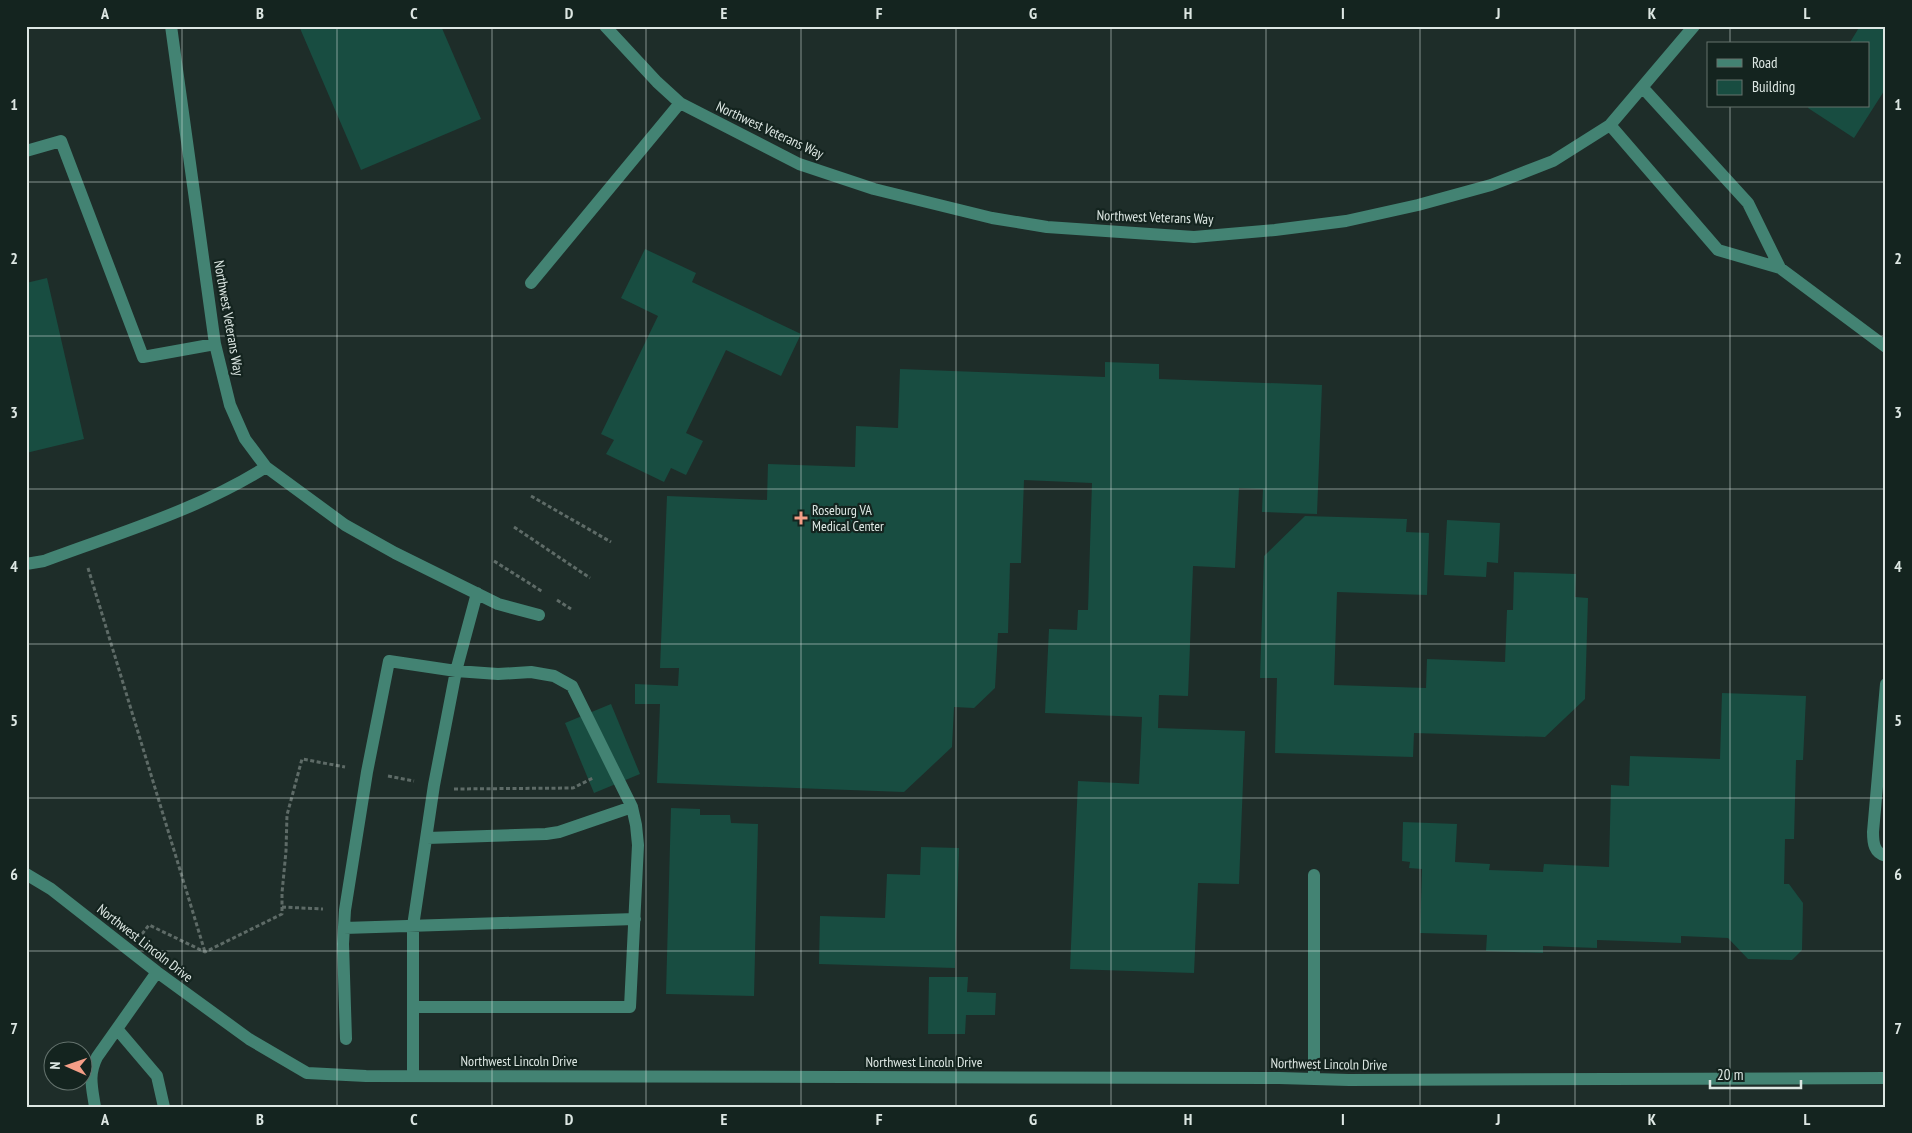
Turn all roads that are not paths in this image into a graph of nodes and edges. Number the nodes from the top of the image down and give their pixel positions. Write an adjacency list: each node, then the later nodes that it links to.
1 (171, 26): 10 (street, Northwest Veterans Way)
2 (605, 26): 5 (street, Northwest Veterans Way)
3 (1694, 26): 4 (street, Northwest Veterans Way)
4 (1643, 88): 6 (street, Northwest Veterans Way); 8 (street)
5 (680, 103): 6 (street, Northwest Veterans Way); 9 (street)
6 (1610, 125): 8 (street)
7 (26, 151): 10 (street)
8 (1780, 268): 11 (street)
9 (531, 283)
10 (215, 344): 12 (street, Northwest Veterans Way)
11 (1886, 347)
12 (266, 466): 13 (street); 14 (street, Northwest Veterans Way)
13 (26, 564)
14 (477, 593): 15 (street, Northwest Veterans Way); 16 (street)
15 (539, 616)
16 (456, 671): 18 (street); 19 (street); 25 (street)
17 (1886, 684): 20 (street)
18 (632, 807): 19 (street); 23 (street)
19 (427, 838): 24 (street)
20 (1886, 856)
21 (26, 874): 26 (street, Northwest Lincoln Drive)
22 (1314, 875): 32 (street)
23 (635, 919): 24 (street); 27 (street)
24 (413, 926): 25 (street); 27 (street)
25 (344, 928): 29 (street)
26 (157, 972): 28 (street); 30 (street, Northwest Lincoln Drive)
27 (413, 1007): 30 (street)
28 (117, 1029): 33 (street); 34 (street)
29 (346, 1039)
30 (413, 1076): 32 (street, Northwest Lincoln Drive)
31 (1886, 1078): 32 (street, Northwest Lincoln Drive)
32 (1314, 1079)
33 (95, 1107)
34 (164, 1107)

